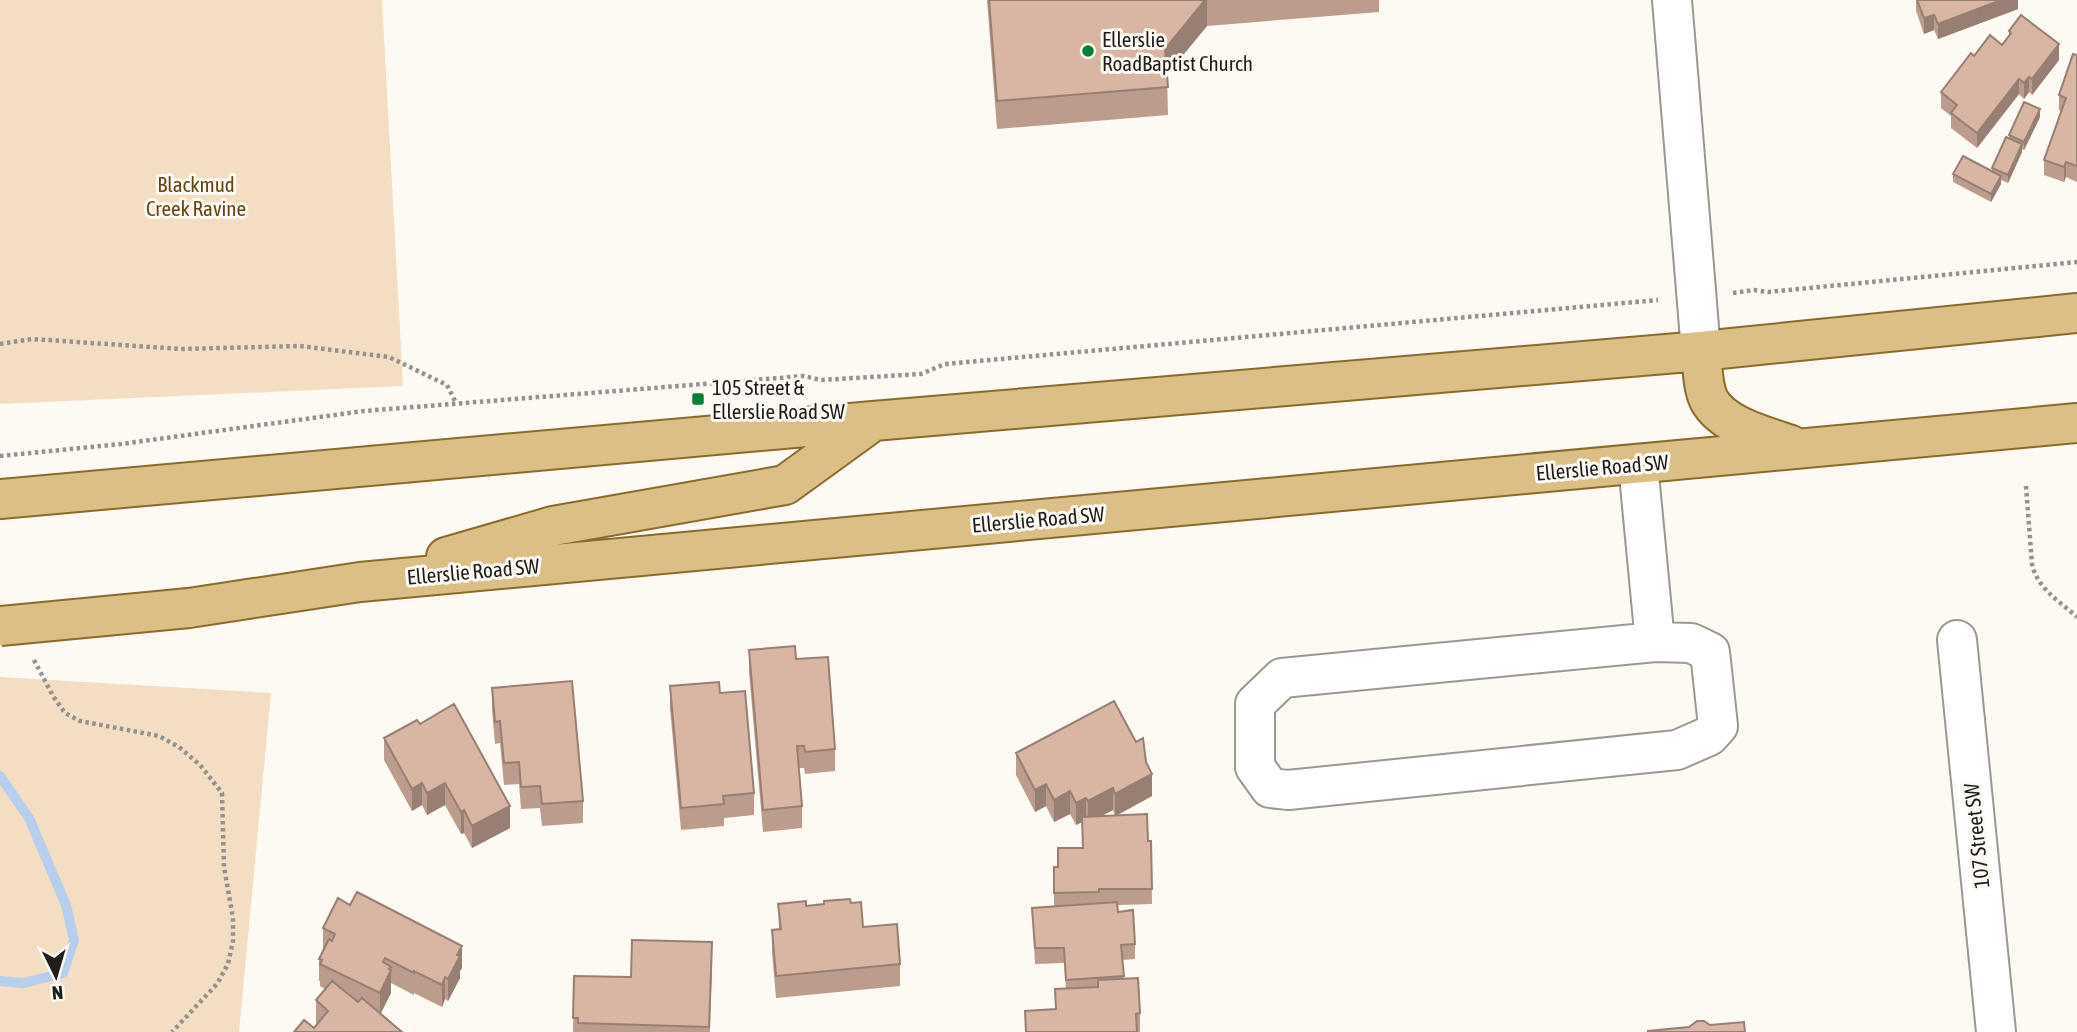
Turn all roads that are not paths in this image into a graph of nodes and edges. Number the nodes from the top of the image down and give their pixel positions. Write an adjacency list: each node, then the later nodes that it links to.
1 (1672, 0): 3 (street)
2 (2077, 313): 3 (main road)
3 (1701, 351): 4 (main road); 6 (main road)
4 (873, 421): 8 (main road); 9 (main road)
5 (2077, 423): 6 (main road, Ellerslie Road SW)
6 (1801, 448): 7 (main road, Ellerslie Road SW)
7 (1638, 464): 9 (main road, Ellerslie Road SW); 12 (street)
8 (0, 499)
9 (360, 582): 10 (main road, Ellerslie Road SW, bridge)
10 (0, 625)
11 (1957, 640): 13 (street, 107 Street SW)
12 (1655, 642): 12 (street)
13 (1996, 1032)

